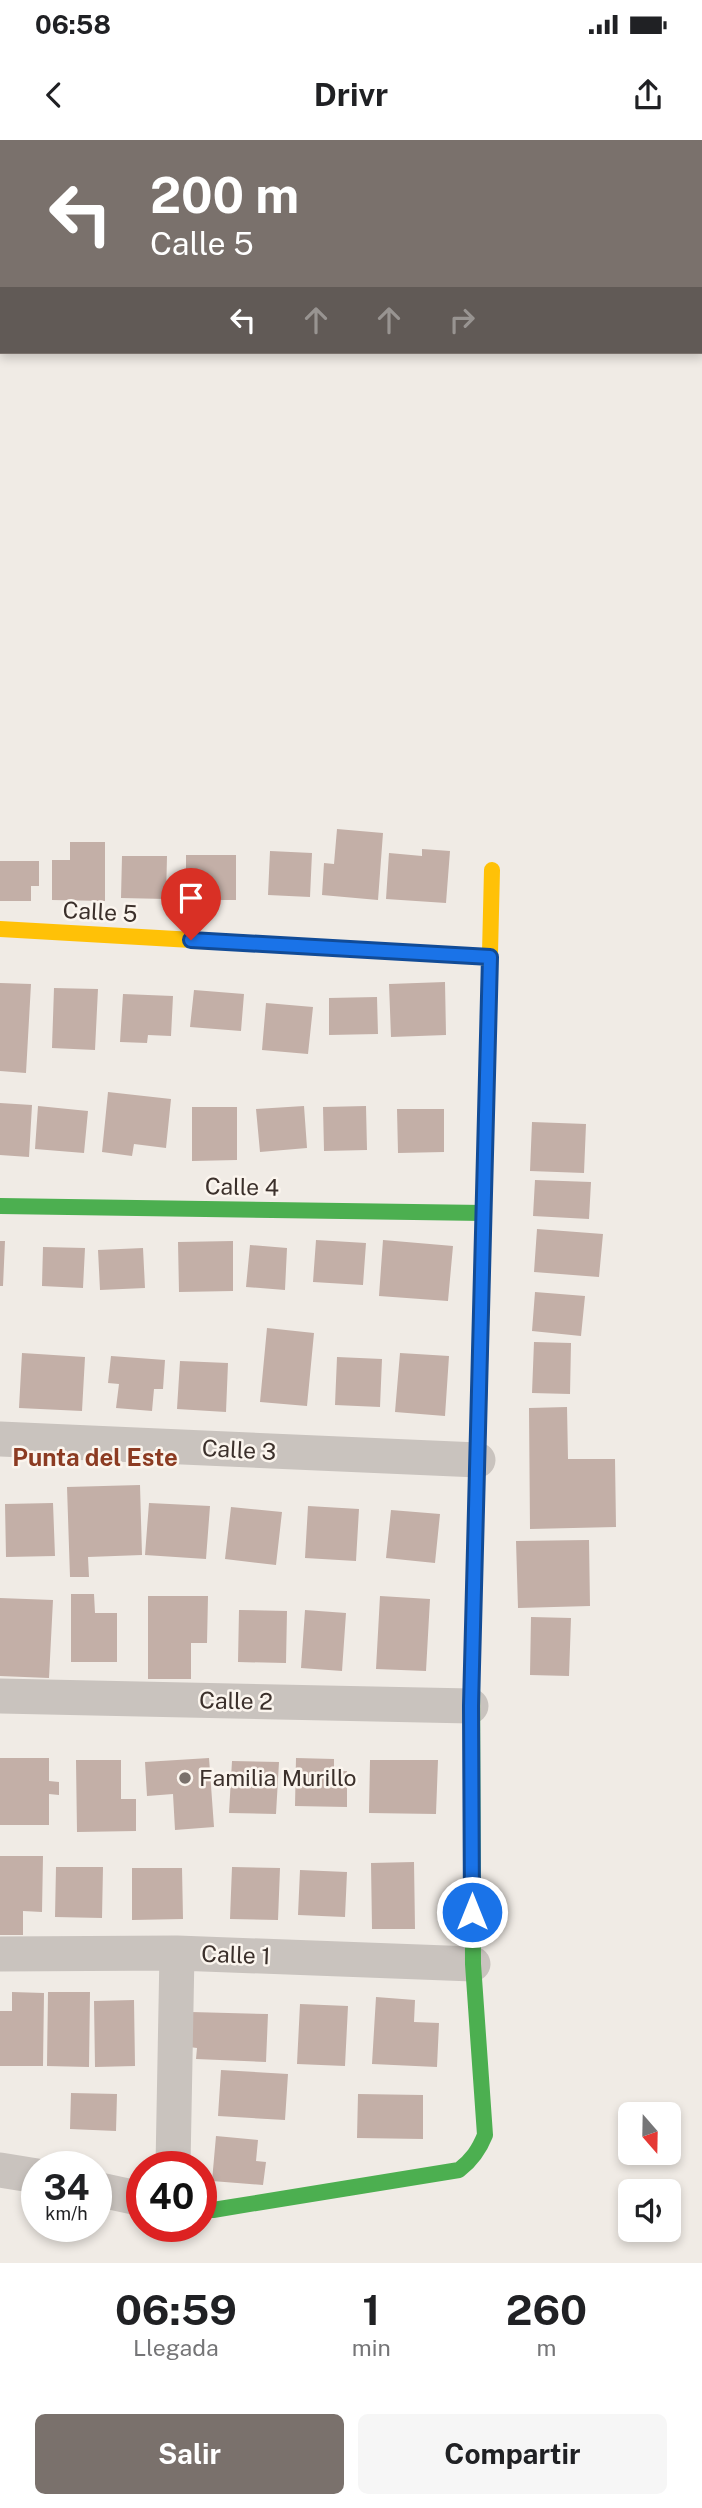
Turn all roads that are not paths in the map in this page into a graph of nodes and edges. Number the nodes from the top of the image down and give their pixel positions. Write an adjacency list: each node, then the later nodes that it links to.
1 (492, 870): 3 (street)
2 (0, 929): 3 (street, Calle 5)
3 (490, 957): 5 (street)
4 (0, 1206): 5 (street, Calle 4)
5 (484, 1213): 7 (street)
6 (0, 1439): 7 (street, Calle 3)
7 (478, 1461): 9 (street)
8 (0, 1696): 9 (street, Calle 2)
9 (471, 1706): 12 (street)
10 (177, 1953): 11 (street, Calle 1); 12 (street, Calle 1); 13 (street)
11 (0, 1954)
12 (473, 1964): 16 (street)
13 (173, 2151)
14 (0, 2170): 15 (street)
15 (21, 2173)
16 (217, 2209)

